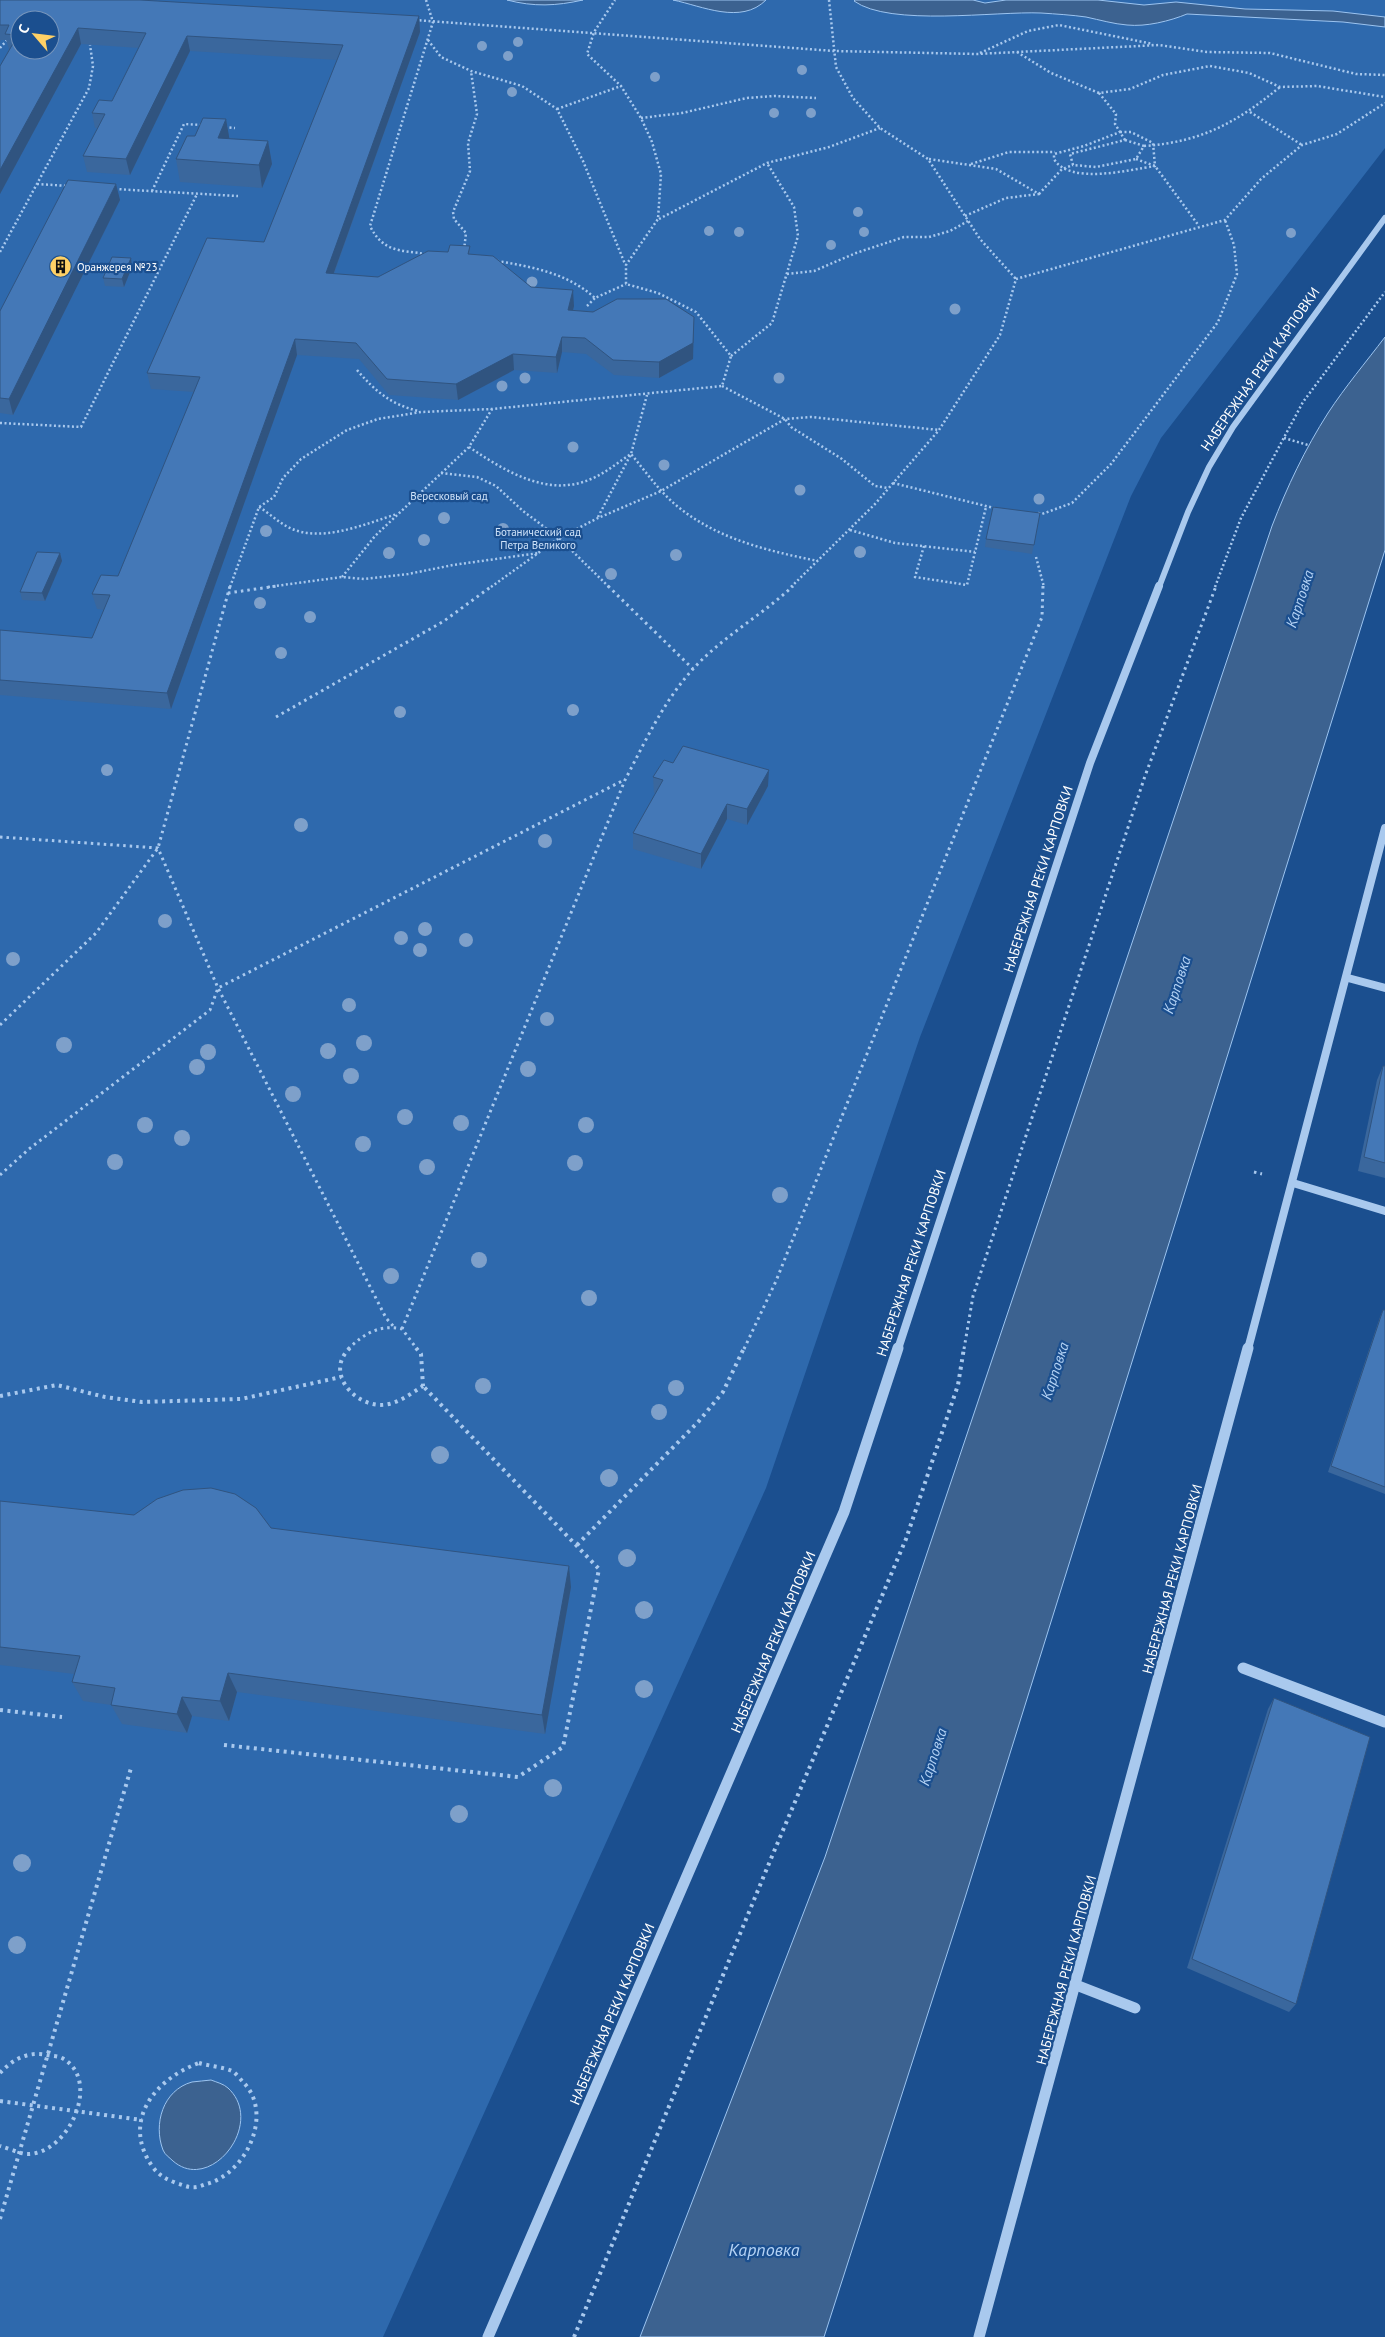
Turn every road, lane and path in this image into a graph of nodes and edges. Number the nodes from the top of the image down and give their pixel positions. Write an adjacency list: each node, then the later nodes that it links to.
1 (426, 0): 5 (path)
2 (829, 0): 13 (path)
3 (615, 1): 6 (path)
4 (414, 20): 5 (path)
5 (434, 22): 6 (path); 8 (path)
6 (594, 32): 13 (path); 17 (path)
7 (7, 40): 11 (path)
8 (428, 40): 15 (path); 58 (path)
9 (90, 45): 44 (path)
10 (1159, 45): 12 (path); 14 (path); 16 (path)
11 (0, 48)
12 (1016, 51): 14 (path); 19 (path)
13 (834, 52): 14 (path); 29 (path)
14 (977, 54)
15 (471, 71): 23 (path); 59 (path)
16 (1385, 75)
17 (621, 86): 23 (path); 25 (path)
18 (1280, 87): 19 (path); 20 (path); 24 (path)
19 (1099, 93): 30 (path)
20 (1385, 97)
21 (816, 98): 25 (path)
22 (1385, 103): 32 (path)
23 (557, 110): 61 (path)
24 (1250, 112): 32 (path); 34 (path)
25 (641, 118): 53 (path)
26 (210, 126): 47 (path)
27 (218, 126): 28 (path)
28 (235, 128)
29 (880, 128): 37 (path); 39 (path)
30 (1120, 132): 31 (path); 34 (path); 35 (path)
31 (1126, 140): 33 (path); 36 (path)
32 (1302, 144): 54 (path)
33 (1144, 146): 34 (path); 38 (path)
34 (1152, 146): 42 (path)
35 (1062, 151): 36 (path); 40 (path); 43 (path)
36 (1070, 154): 41 (path)
37 (928, 159): 40 (path); 51 (path)
38 (1136, 159): 41 (path); 42 (path)
39 (767, 163): 53 (path); 62 (path)
40 (968, 165): 49 (path)
41 (1073, 165): 43 (path)
42 (1154, 166): 43 (path); 56 (path)
43 (1062, 169): 49 (path)
44 (37, 184): 45 (path); 57 (path)
45 (75, 186)
46 (114, 189): 47 (path)
47 (152, 191): 48 (path)
48 (196, 194): 50 (path); 75 (path)
49 (1039, 194): 51 (path)
50 (238, 196)
51 (965, 216): 55 (path)
52 (1385, 218): 136 (street, НАБЕРЕЖНАЯ РЕКИ КАРПОВКИ)
53 (658, 219): 61 (path)
54 (1225, 220): 56 (path); 88 (path)
55 (968, 221): 62 (path); 63 (path)
56 (1199, 226): 63 (path)
57 (0, 252)
58 (429, 254)
59 (463, 255)
60 (492, 260): 66 (path)
61 (626, 265): 64 (path)
62 (788, 274): 68 (path)
63 (1016, 279): 76 (path)
64 (626, 284): 66 (path); 68 (path)
65 (1385, 292): 77 (path)
66 (594, 298): 67 (path)
67 (587, 306)
68 (730, 356): 70 (path)
69 (357, 370): 73 (path)
70 (722, 386): 71 (path); 74 (path)
71 (647, 395): 72 (path); 80 (path)
72 (492, 409): 73 (path); 79 (path)
73 (422, 412): 85 (path)
74 (785, 419): 76 (path); 83 (path); 84 (path)
75 (0, 423)
76 (939, 430): 82 (path)
77 (1284, 438): 78 (path); 137 (path)
78 (1308, 446)
79 (468, 447): 80 (path); 81 (path)
80 (632, 454): 84 (path); 90 (path)
81 (441, 473): 89 (path); 92 (path)
82 (893, 483): 83 (path); 86 (path)
83 (888, 488): 91 (path)
84 (661, 490): 90 (path); 97 (path)
85 (259, 507): 89 (path); 99 (path)
86 (986, 507): 87 (path); 94 (path)
87 (996, 508)
88 (1033, 513)
89 (398, 514): 98 (path)
90 (598, 518): 92 (path)
91 (850, 530): 93 (path); 97 (path)
92 (559, 538): 95 (path); 100 (path)
93 (924, 546): 94 (path); 94 (path)
94 (974, 552)
95 (540, 553): 98 (path); 101 (path)
96 (1036, 557): 118 (path)
97 (819, 561): 100 (path)
98 (342, 578): 99 (path)
99 (228, 593): 105 (path)
100 (693, 669): 102 (path)
101 (276, 717)
102 (625, 780): 107 (path); 114 (path)
103 (1385, 828): 106 (street, НАБЕРЕЖНАЯ РЕКИ КАРПОВКИ)
104 (0, 837): 105 (path)
105 (158, 848): 107 (path); 109 (path)
106 (1348, 978): 108 (street); 111 (street, НАБЕРЕЖНАЯ РЕКИ КАРПОВКИ)
107 (218, 988): 110 (path); 113 (path)
108 (1385, 988)
109 (0, 1025)
110 (0, 1175)
111 (1293, 1183): 112 (street); 125 (street, НАБЕРЕЖНАЯ РЕКИ КАРПОВКИ)
112 (1385, 1211)
113 (395, 1327): 114 (path); 115 (path)
114 (402, 1330): 116 (path)
115 (341, 1377): 116 (path); 117 (path)
116 (423, 1386): 118 (path)
117 (0, 1396)
118 (577, 1545): 123 (path)
119 (1243, 1668): 122 (street)
120 (0, 1710): 121 (path)
121 (62, 1717)
122 (1385, 1722)
123 (224, 1745)
124 (131, 1768): 127 (path)
125 (1076, 1985): 126 (street); 138 (street, НАБЕРЕЖНАЯ РЕКИ КАРПОВКИ)
126 (1135, 2008)
127 (48, 2053): 128 (path); 130 (path); 131 (path)
128 (0, 2073)
129 (0, 2101): 130 (path)
130 (32, 2105): 131 (path); 134 (path)
131 (78, 2112): 132 (path); 134 (path)
132 (142, 2120): 132 (path)
133 (0, 2146): 134 (path)
134 (19, 2153): 135 (path)
135 (0, 2219)
136 (488, 2337)
137 (574, 2337)
138 (980, 2337)

